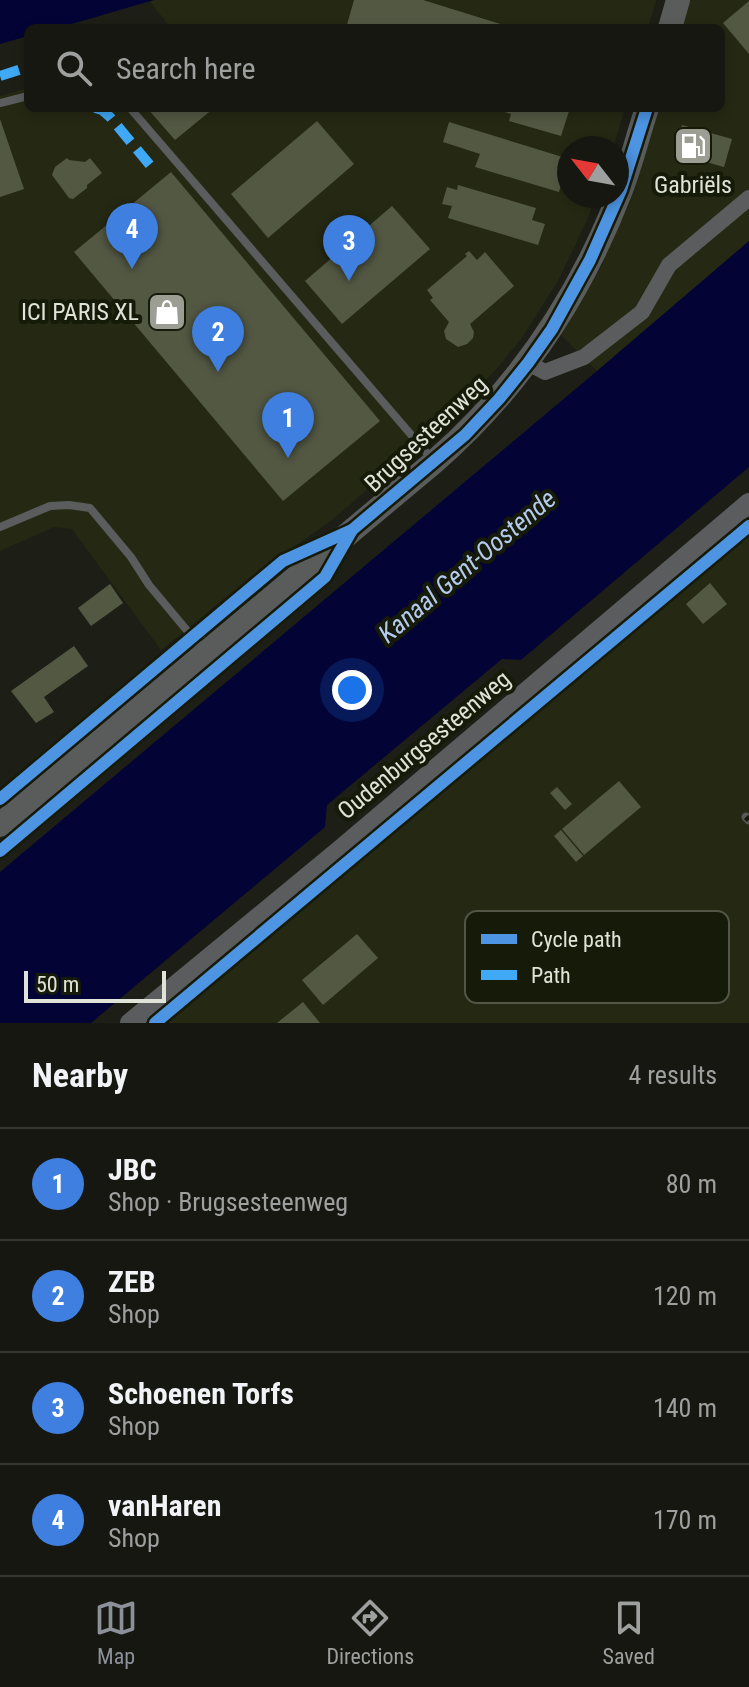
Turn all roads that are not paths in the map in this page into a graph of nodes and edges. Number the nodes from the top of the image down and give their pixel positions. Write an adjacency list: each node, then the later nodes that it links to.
1 (678, 0): 2 (main road)
2 (671, 24)
3 (24, 97): 4 (lane)
4 (0, 103)
5 (133, 112): 9 (lane)
6 (646, 112): 8 (main road, Brugsesteenweg)
7 (749, 198): 8 (street)
8 (528, 363): 9 (main road, Brugsesteenweg)
9 (434, 462): 12 (main road, Brugsesteenweg)
10 (749, 503): 14 (street, Oudenburgsesteenweg)
11 (0, 527): 12 (lane)
12 (205, 653): 13 (main road, Brugsesteenweg)
13 (0, 825)
14 (130, 1023)

